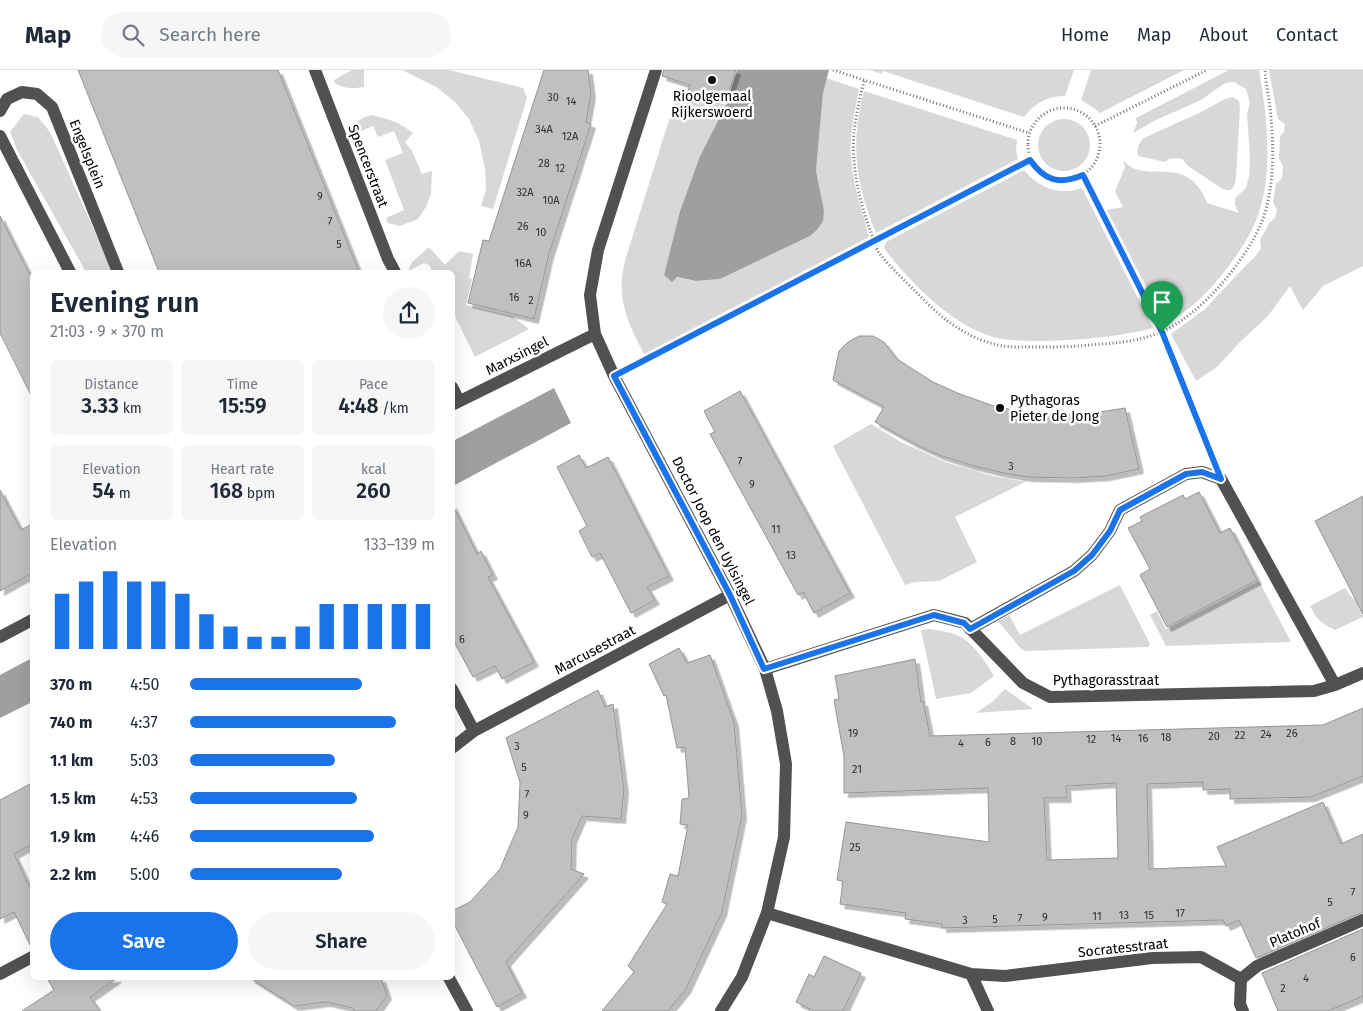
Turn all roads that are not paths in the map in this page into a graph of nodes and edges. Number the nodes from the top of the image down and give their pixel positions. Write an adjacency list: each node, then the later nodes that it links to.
1 (315, 70): 7 (street, Spencerstraat)
2 (656, 70): 8 (street, Doctor Joop den Uylsingel)
3 (0, 111): 6 (street, Engelsplein)
4 (0, 136): 5 (street)
5 (69, 270)
6 (117, 270)
7 (393, 270)
8 (595, 334): 9 (street, Marxsingel); 10 (street, Doctor Joop den Uylsingel)
9 (456, 403)
10 (730, 595): 14 (street, Doctor Joop den Uylsingel); 18 (street, Marcusestraat)
11 (30, 621): 13 (street)
12 (970, 629): 14 (street, Pythagorasstraat); 16 (street, Pythagorasstraat); 16 (street)
13 (0, 637)
14 (764, 669): 20 (street, Doctor Joop den Uylsingel)
15 (1363, 673): 16 (street, Pythagorasstraat)
16 (1335, 685)
17 (455, 695): 18 (street)
18 (474, 731): 19 (street, Marcusestraat)
19 (455, 746)
20 (767, 914): 24 (street, Socratesstraat); 28 (street, Doctor Joop den Uylsingel)
21 (1363, 920): 25 (street, Platohof)
22 (30, 958): 23 (street)
23 (0, 974)
24 (971, 974): 25 (street, Socratesstraat); 29 (street)
25 (1241, 979): 30 (street)
26 (450, 980): 27 (street)
27 (467, 1011)
28 (721, 1011)
29 (988, 1011)
30 (1243, 1011)

